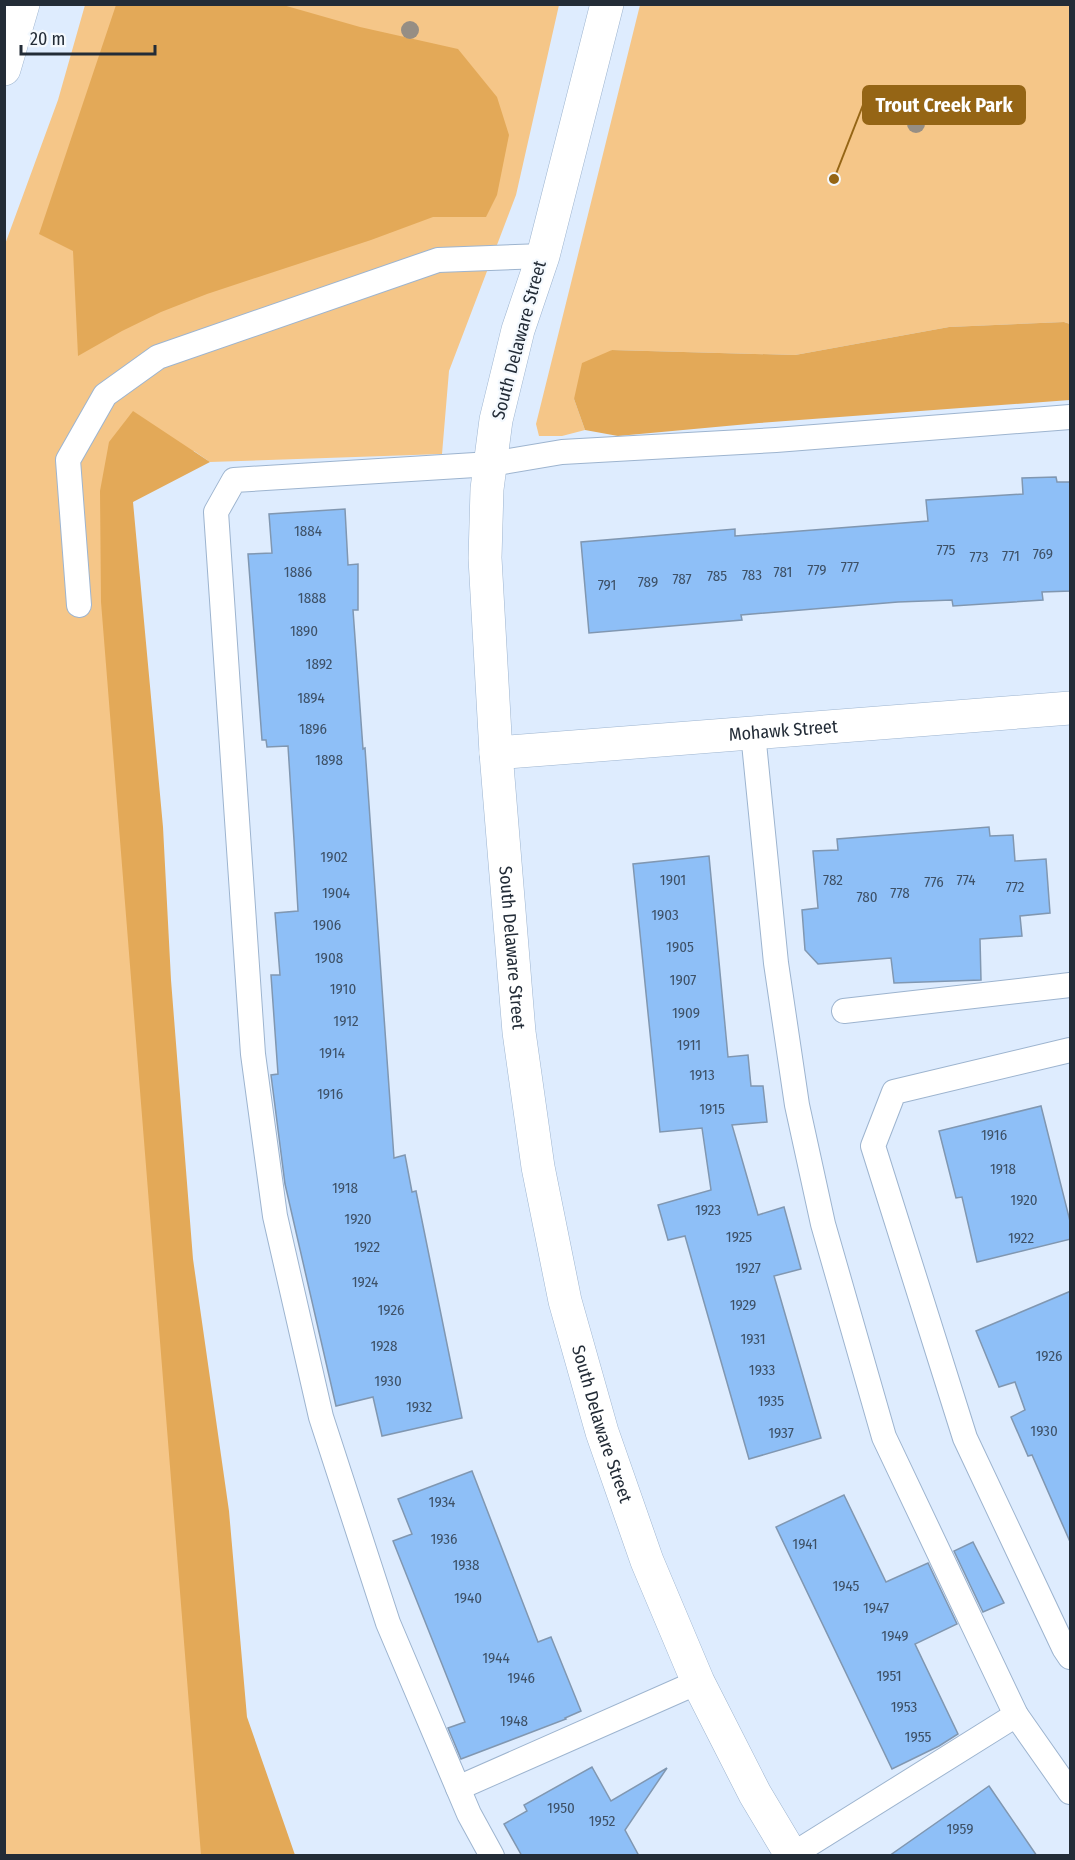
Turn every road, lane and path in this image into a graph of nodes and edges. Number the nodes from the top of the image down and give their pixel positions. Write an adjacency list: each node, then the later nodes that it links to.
1 (23, 4): 3 (street)
2 (607, 4): 4 (street, South Delaware Street)
3 (4, 69)
4 (543, 256): 6 (street, South Delaware Street); 7 (lane)
5 (1071, 417): 6 (lane)
6 (491, 464): 10 (street, South Delaware Street); 17 (lane)
7 (79, 605)
8 (1071, 708): 9 (street, Mohawk Street)
9 (753, 733): 10 (street, Mohawk Street); 16 (lane)
10 (496, 753): 15 (street, South Delaware Street)
11 (1071, 985): 12 (lane)
12 (844, 1011)
13 (1071, 1050): 14 (lane)
14 (1071, 1657)
15 (698, 1682): 17 (lane); 19 (street, South Delaware Street)
16 (1016, 1715): 18 (lane); 19 (lane)
17 (458, 1788): 20 (lane)
18 (1071, 1792)
19 (792, 1855)
20 (492, 1856)

